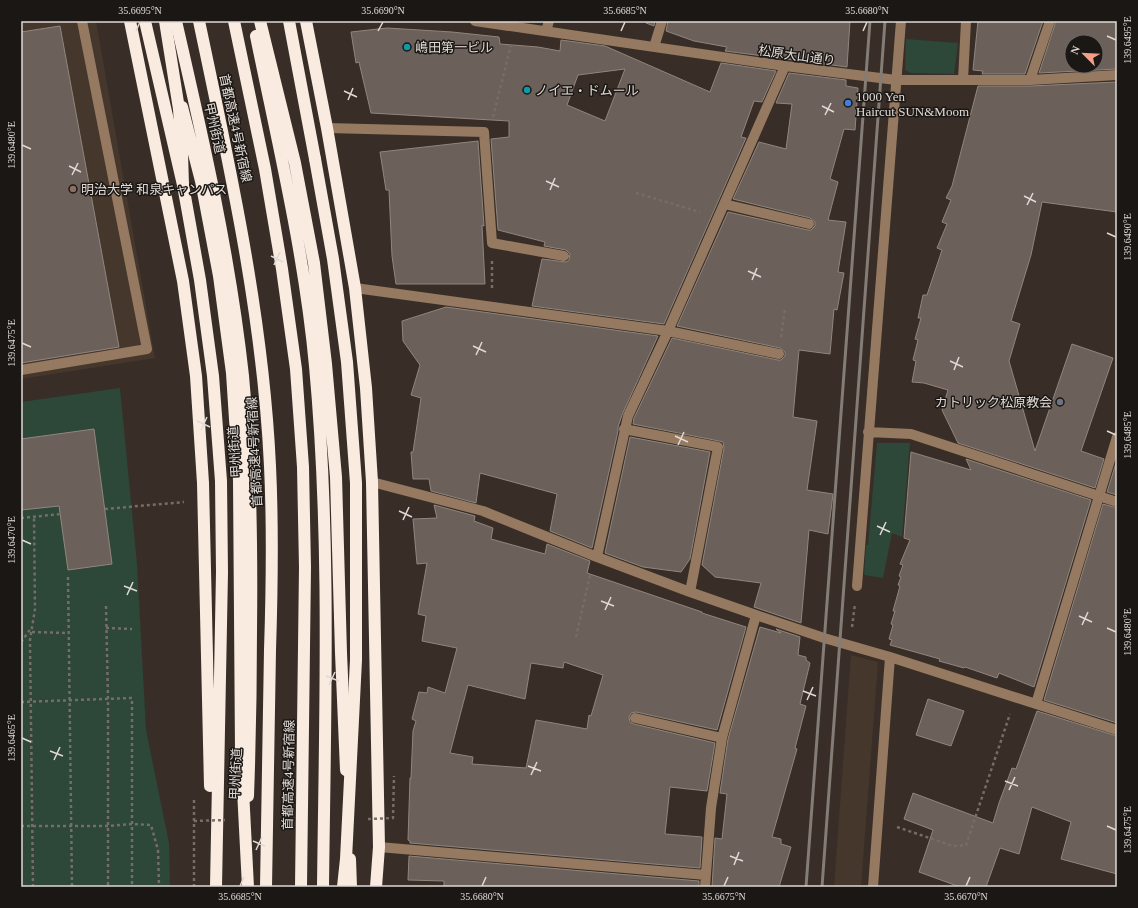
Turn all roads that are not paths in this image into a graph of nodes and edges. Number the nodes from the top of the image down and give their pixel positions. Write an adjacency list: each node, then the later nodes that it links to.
1 (82, 21): 34 (street)
2 (130, 21): 52 (highway)
3 (145, 21): 27 (highway, bridge)
4 (160, 21): 55 (highway, bridge)
5 (165, 21): 27 (highway, bridge)
6 (176, 21): 54 (highway, 甲州街道)
7 (200, 21): 56 (highway, 首都高速4号新宿線, bridge)
8 (234, 21): 57 (highway, 首都高速4号新宿線, bridge)
9 (252, 21): 58 (highway)
10 (260, 21): 60 (highway)
11 (289, 21): 59 (highway, bridge)
12 (306, 21): 26 (highway)
13 (476, 21): 19 (street, 松原大山通り)
14 (549, 21): 19 (street)
15 (662, 21): 20 (street)
16 (901, 21): 23 (street)
17 (966, 21): 24 (street)
18 (1050, 21): 25 (street)
19 (546, 31): 20 (street, 松原大山通り)
20 (654, 47): 21 (street, 松原大山通り)
21 (785, 66): 23 (street, 松原大山通り); 28 (street)
22 (1117, 75): 25 (street, 松原大山通り)
23 (896, 80): 24 (street, 松原大山通り); 36 (street)
24 (963, 80): 25 (street, 松原大山通り)
25 (1030, 80)
26 (327, 128): 30 (street); 31 (highway)
27 (183, 184): 53 (highway)
28 (724, 204): 29 (street); 32 (street)
29 (808, 224)
30 (564, 256)
31 (355, 288): 32 (street); 38 (highway)
32 (668, 331): 33 (street); 35 (street)
33 (779, 354)
34 (21, 370)
35 (624, 429): 41 (street); 43 (street)
36 (868, 432): 39 (street); 42 (street)
37 (1117, 437): 39 (street)
38 (372, 482): 41 (street); 50 (highway)
39 (1099, 496): 40 (street); 46 (street)
40 (1117, 502)
41 (597, 557): 43 (street)
42 (856, 586)
43 (690, 592): 44 (street)
44 (756, 616): 45 (street); 49 (street)
45 (890, 657): 46 (street); 63 (street)
46 (1036, 704): 48 (street)
47 (635, 718): 49 (street)
48 (1117, 730)
49 (722, 738): 51 (street)
50 (379, 847): 51 (street); 61 (highway)
51 (706, 874): 62 (street)
52 (212, 887)
53 (216, 887)
54 (243, 887)
55 (248, 887)
56 (266, 887)
57 (301, 887)
58 (323, 887)
59 (343, 887)
60 (351, 887)
61 (376, 887)
62 (705, 887)
63 (873, 887)

